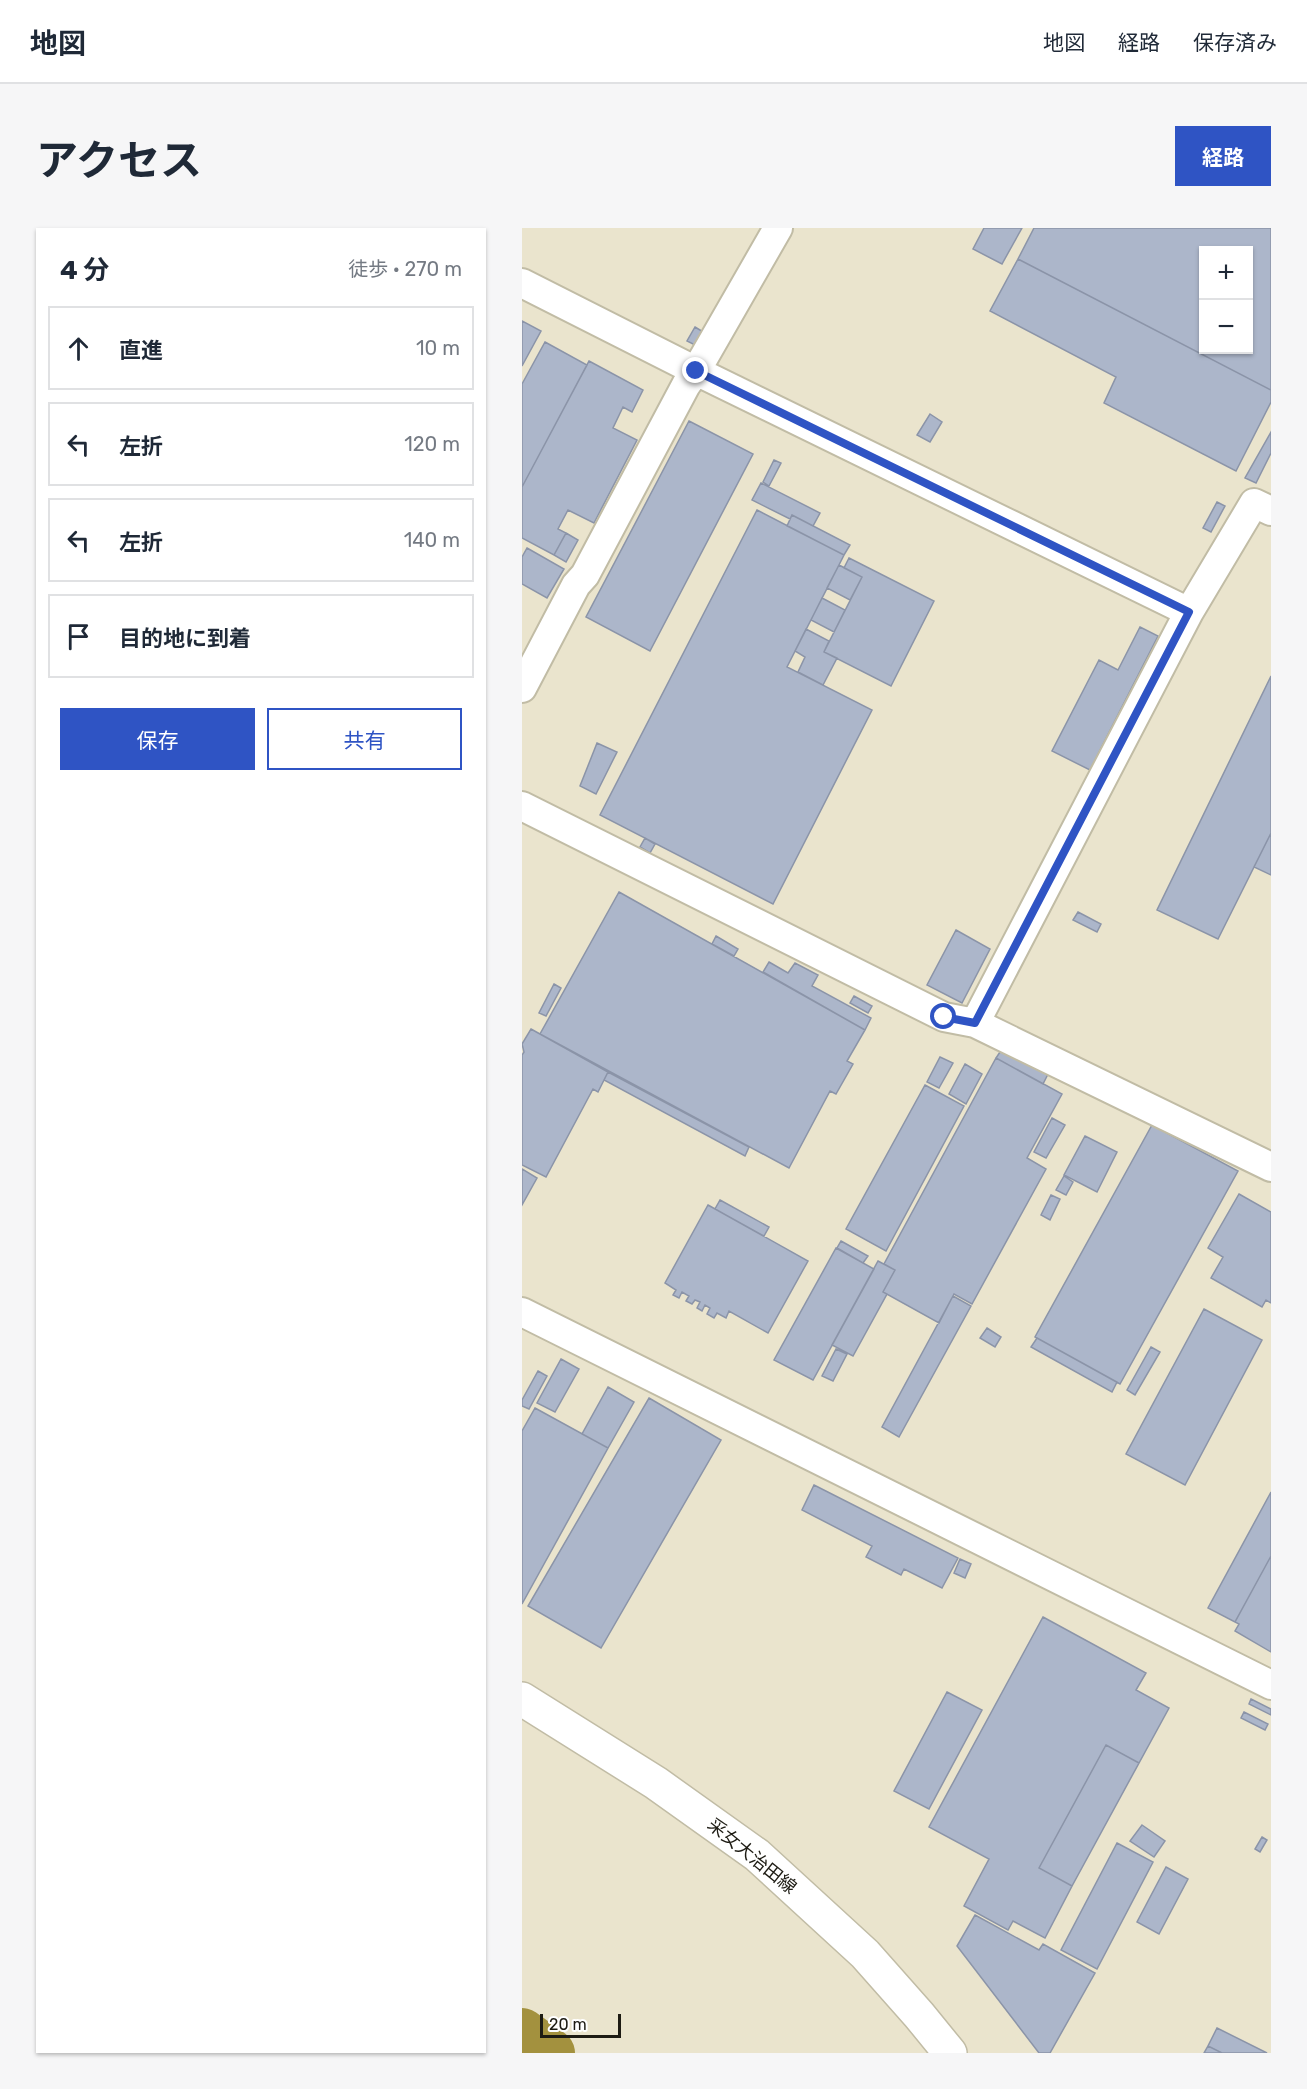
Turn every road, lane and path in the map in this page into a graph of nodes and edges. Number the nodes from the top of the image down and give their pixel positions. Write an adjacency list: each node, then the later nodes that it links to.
1 (778, 228): 3 (street)
2 (522, 284): 3 (street)
3 (696, 371): 5 (street); 6 (street)
4 (1271, 511): 5 (street)
5 (1189, 612): 8 (street)
6 (522, 687)
7 (522, 806): 8 (street)
8 (975, 1023): 9 (street)
9 (1271, 1167)
10 (522, 1312): 11 (street)
11 (1271, 1685)
12 (522, 1699): 13 (main road, 采女大治田線)
13 (950, 2053)

